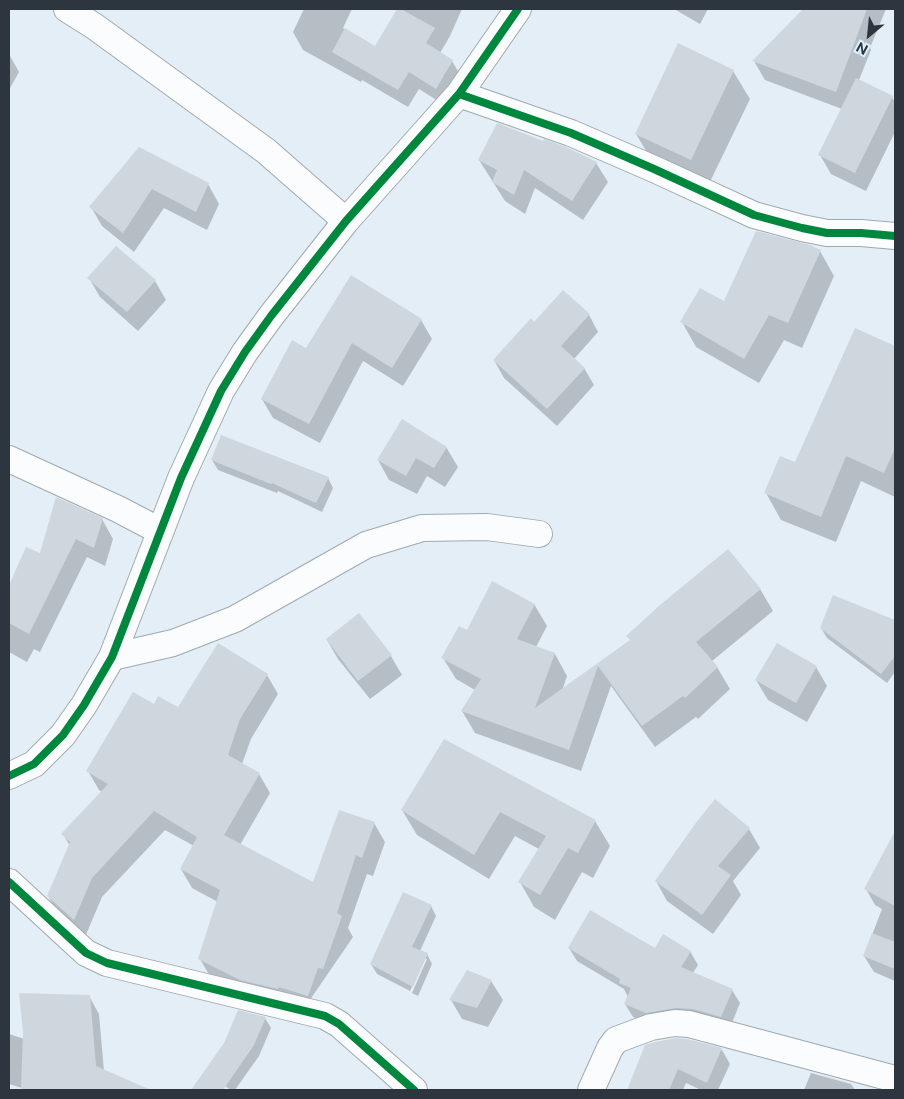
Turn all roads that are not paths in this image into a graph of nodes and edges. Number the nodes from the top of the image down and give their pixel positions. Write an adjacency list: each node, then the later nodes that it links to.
1 (67, 9): 3 (street)
2 (518, 9): 4 (street)
3 (90, 17): 5 (street)
4 (459, 94): 5 (street); 6 (street)
5 (346, 220): 8 (street)
6 (895, 236)
7 (9, 459): 8 (street)
8 (160, 531): 10 (street)
9 (539, 534): 10 (street)
10 (112, 657): 11 (street)
11 (9, 776)
12 (9, 882): 14 (street)
13 (895, 1079): 15 (street)
14 (414, 1090)
15 (591, 1090)

